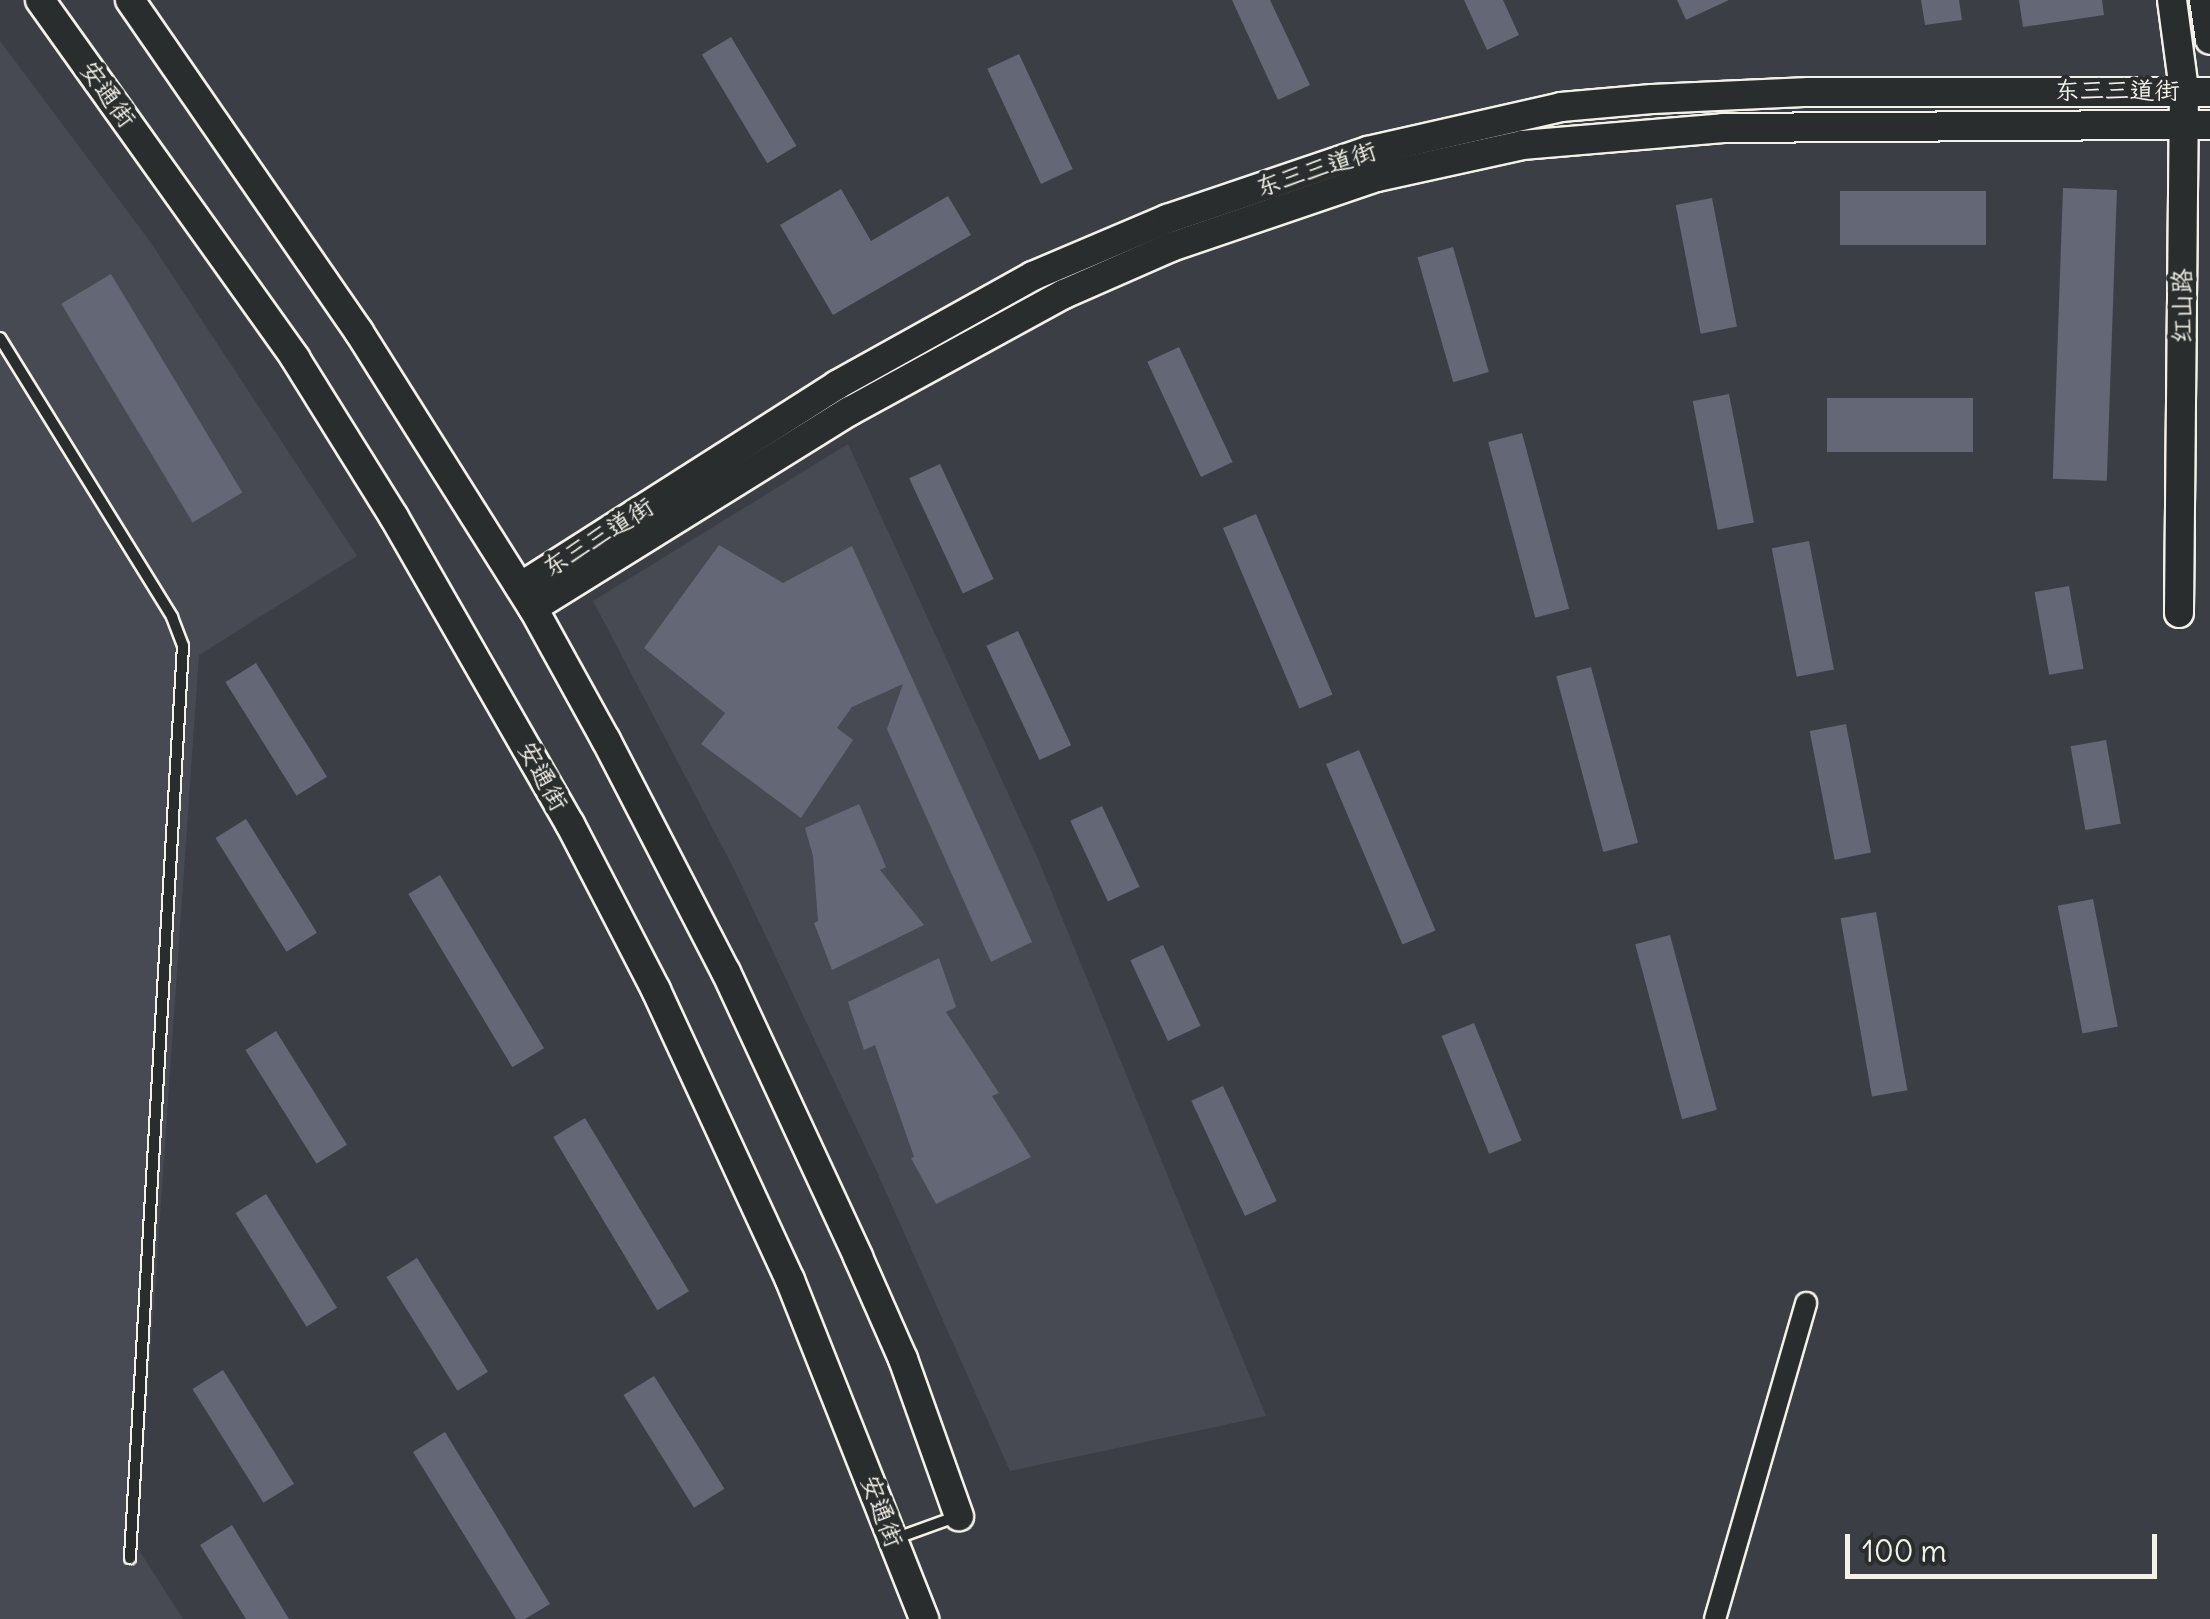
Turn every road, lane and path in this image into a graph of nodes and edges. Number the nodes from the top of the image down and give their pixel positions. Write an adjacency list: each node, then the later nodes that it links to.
1 (40, 0): 13 (main road, 安通街)
2 (130, 0): 9 (main road)
3 (2172, 0): 6 (main road, 红山路)
4 (2204, 0): 5 (main road)
5 (2210, 40)
6 (2197, 91): 7 (main road, 红山路); 9 (main road, 东三三道街)
7 (2197, 125): 9 (main road, 东三三道街); 10 (main road, 红山路)
8 (0, 338): 14 (lane)
9 (526, 597): 12 (main road)
10 (2179, 613)
11 (1806, 1303): 16 (street)
12 (960, 1516): 13 (lane)
13 (893, 1539): 15 (main road, 安通街)
14 (130, 1558)
15 (924, 1619)
16 (1716, 1619)

